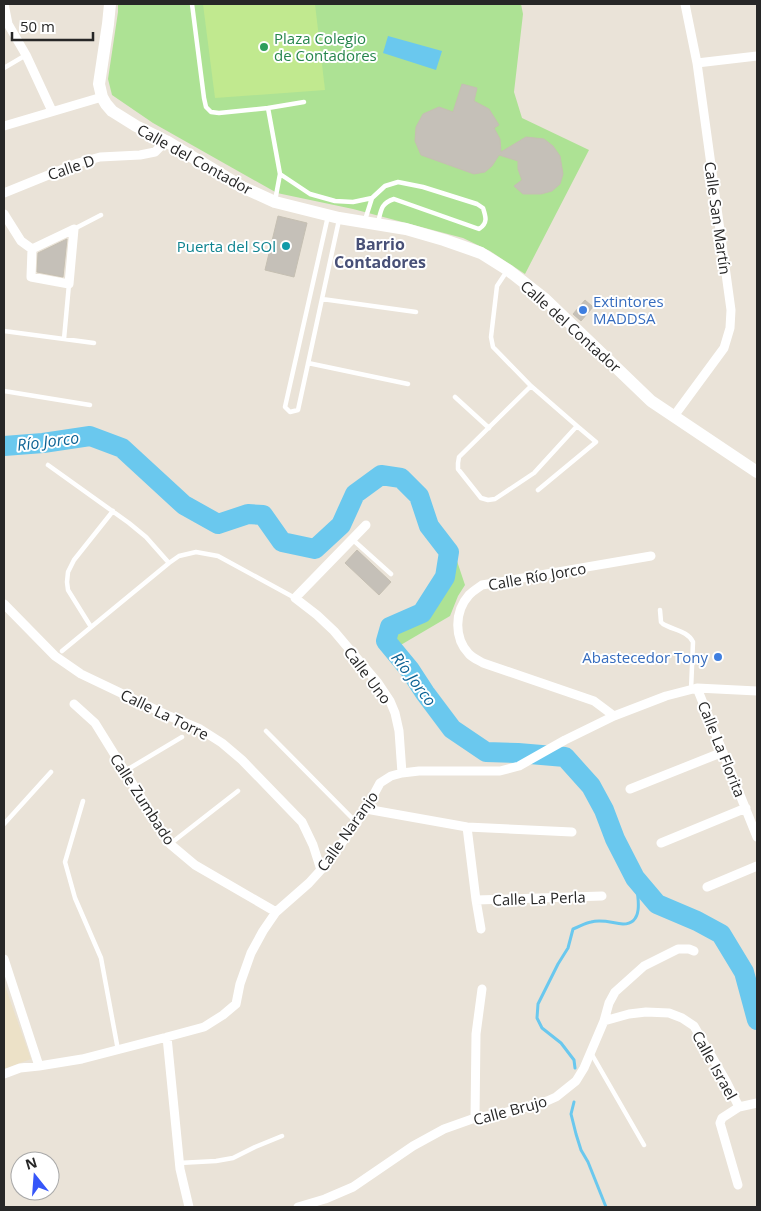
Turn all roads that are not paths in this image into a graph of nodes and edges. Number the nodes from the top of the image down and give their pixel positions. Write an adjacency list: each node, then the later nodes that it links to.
1 (4, 4): 5 (street)
2 (110, 4): 9 (street)
3 (192, 4): 11 (lane)
4 (685, 4): 7 (street, Calle San Martín)
5 (26, 55): 8 (lane); 12 (street)
6 (757, 56): 7 (street)
7 (696, 63): 39 (street, Calle San Martín)
8 (4, 68)
9 (102, 97): 12 (street); 14 (street, Calle del Contador)
10 (304, 102): 11 (lane)
11 (268, 108): 15 (lane)
12 (52, 111): 13 (street)
13 (4, 126)
14 (166, 141): 16 (street, Calle D); 18 (street, Calle del Contador)
15 (280, 174): 17 (lane); 18 (lane)
16 (4, 193)
17 (372, 198): 22 (lane); 23 (lane)
18 (275, 202): 21 (street, Calle del Contador)
19 (4, 214): 25 (street)
20 (102, 215): 24 (lane)
21 (334, 216): 22 (street, Calle del Contador); 28 (lane); 33 (lane)
22 (364, 221): 23 (street, Calle del Contador)
23 (378, 224): 26 (street, Calle del Contador)
24 (74, 229): 25 (street); 27 (street)
25 (32, 249): 27 (street)
26 (508, 270): 35 (lane); 39 (street, Calle del Contador)
27 (69, 284): 31 (lane)
28 (322, 299): 29 (lane); 33 (lane)
29 (416, 312)
30 (4, 332): 31 (lane)
31 (64, 339): 32 (lane)
32 (94, 343)
33 (308, 363): 34 (lane)
34 (408, 384)
35 (531, 386): 40 (lane); 41 (lane)
36 (4, 391): 38 (lane)
37 (455, 397): 41 (lane)
38 (90, 405)
39 (674, 416): 43 (street, Calle del Contador)
40 (577, 426): 41 (lane); 44 (lane)
41 (489, 428)
42 (48, 465): 45 (lane)
43 (757, 472)
44 (538, 490)
45 (113, 511): 49 (lane); 54 (lane)
46 (366, 525): 47 (street)
47 (352, 539): 50 (lane); 51 (street)
48 (651, 556): 59 (street, Calle Río Jorco)
49 (169, 563): 51 (lane); 54 (lane)
50 (391, 574)
51 (295, 598): 65 (street, Calle Uno)
52 (4, 604): 79 (street, Calle La Torre)
53 (660, 610): 56 (lane)
54 (91, 627): 55 (lane)
55 (62, 651)
56 (694, 689): 57 (street, Calle Naranjo); 59 (street, Calle Naranjo); 62 (street, Calle La Florita)
57 (757, 691)
58 (74, 704): 63 (street, Calle Zumbado)
59 (614, 716): 65 (street, Calle Naranjo)
60 (266, 731): 71 (lane)
61 (182, 737): 63 (lane)
62 (723, 752): 66 (street); 69 (street, Calle La Florita)
63 (125, 771): 77 (street, Calle Zumbado)
64 (51, 772): 72 (lane)
65 (402, 773): 70 (street, Calle Naranjo)
66 (630, 789)
67 (238, 791): 77 (lane)
68 (83, 801): 90 (lane)
69 (746, 808): 75 (street, Calle La Florita); 76 (street)
70 (366, 809): 71 (street, Calle Naranjo); 73 (street)
71 (356, 823): 79 (street, Calle Naranjo)
72 (4, 824)
73 (467, 827): 74 (street); 82 (street)
74 (572, 832)
75 (757, 837)
76 (660, 843)
77 (170, 844): 83 (street, Calle Zumbado)
78 (757, 866): 80 (street)
79 (321, 870): 83 (street, Calle Naranjo)
80 (706, 887)
81 (602, 896): 82 (street, Calle La Perla)
82 (476, 900): 84 (street)
83 (276, 912): 89 (street, Calle Naranjo)
84 (481, 929)
85 (694, 951): 88 (street, Calle Brujo)
86 (4, 959): 92 (street)
87 (482, 989): 96 (street)
88 (604, 1021): 91 (street, Calle Brujo); 95 (street, Calle Israel)
89 (167, 1037): 90 (street, Calle Naranjo); 99 (street)
90 (118, 1050): 92 (street, Calle Naranjo)
91 (590, 1052): 96 (street, Calle Brujo); 98 (lane)
92 (38, 1066): 93 (street, Calle Naranjo)
93 (4, 1074)
94 (757, 1103): 95 (street)
95 (739, 1107): 100 (street)
96 (475, 1118): 102 (street, Calle Brujo)
97 (282, 1136): 99 (lane)
98 (644, 1145)
99 (179, 1163): 101 (street)
100 (738, 1185)
101 (189, 1207)
102 (298, 1207)

